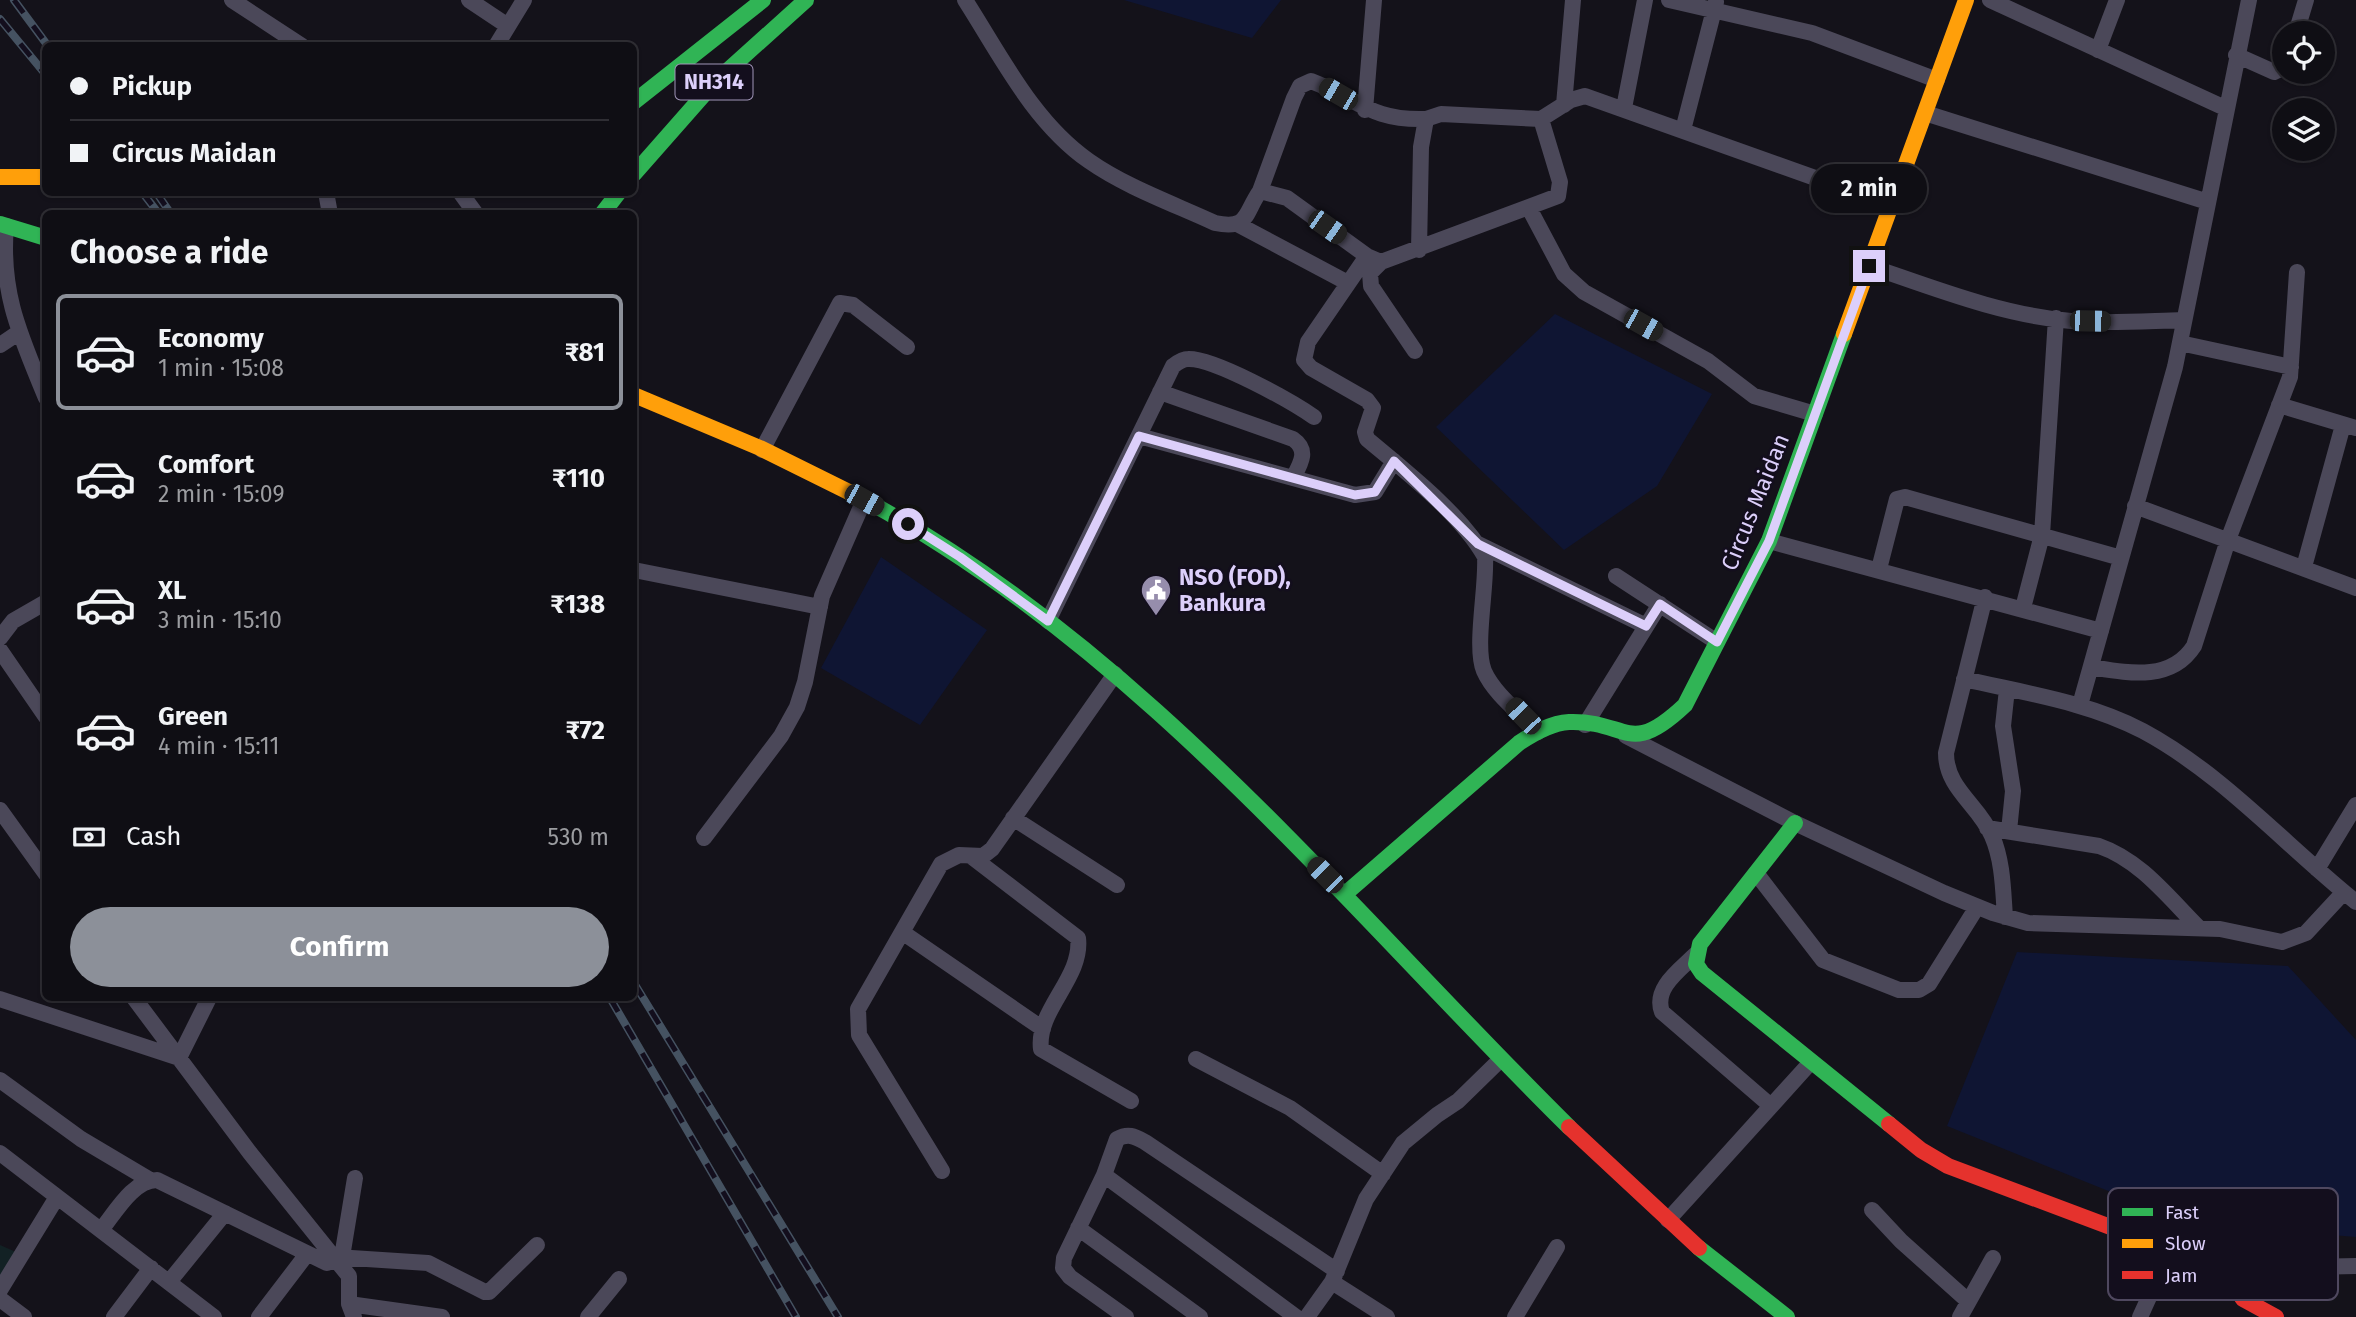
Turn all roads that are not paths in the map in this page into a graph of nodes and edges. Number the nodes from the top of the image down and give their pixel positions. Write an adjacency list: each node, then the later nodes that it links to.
1 (232, 0): 20 (street)
2 (469, 0): 19 (street)
3 (523, 0): 19 (street)
4 (764, 0): 17 (street); 26 (main road)
5 (806, 0): 17 (main road, NH314)
6 (965, 0): 45 (street)
7 (1374, 0): 30 (street)
8 (1573, 0): 27 (street)
9 (1645, 0): 28 (street)
10 (1669, 0): 16 (street)
11 (1966, 0): 25 (main road, Circus Maidan)
12 (1990, 0): 22 (street)
13 (2117, 0): 22 (street)
14 (2249, 0): 23 (street)
15 (2306, 0): 18 (street)
16 (1716, 5): 25 (street); 34 (street)
17 (783, 19): 35 (main road, NH314)
18 (2300, 21)
19 (508, 26): 21 (street)
20 (294, 42)
21 (498, 42)
22 (2098, 50): 29 (street)
23 (2236, 55): 24 (street); 29 (street)
24 (2272, 71)
25 (1937, 80): 31 (main road, Circus Maidan)
26 (637, 100)
27 (1564, 105): 28 (street); 33 (street)
28 (1624, 108): 34 (street)
29 (2225, 108): 40 (street)
30 (1365, 110): 32 (street); 38 (street)
31 (1925, 113): 40 (street); 41 (main road, Circus Maidan)
32 (1426, 119): 33 (street); 47 (street)
33 (1541, 119): 42 (street)
34 (1683, 130): 41 (street)
35 (637, 170)
36 (0, 177): 37 (main road)
37 (42, 177)
38 (1260, 191): 45 (street); 48 (street)
39 (616, 196): 43 (main road)
40 (2208, 202): 53 (street)
41 (1891, 205): 49 (main road, Circus Maidan)
42 (1529, 208): 47 (street); 64 (street)
43 (605, 210)
44 (3, 225): 46 (main road); 54 (street)
45 (1239, 225): 51 (street)
46 (42, 238)
47 (1419, 250): 48 (street)
48 (1374, 259): 51 (street); 58 (street)
49 (1869, 266): 52 (street); 64 (main road, Circus Maidan)
50 (2297, 272): 59 (street)
51 (1348, 283): 69 (street)
52 (2056, 318): 53 (street); 73 (street)
53 (2183, 320): 55 (street)
54 (18, 333): 56 (street); 60 (street)
55 (2180, 342): 59 (street); 72 (street)
56 (0, 345)
57 (907, 347): 68 (street)
58 (1415, 351)
59 (2291, 367): 63 (street)
60 (42, 389)
61 (1160, 392): 65 (street); 67 (street); 70 (street)
62 (637, 396): 68 (main road)
63 (2279, 405): 66 (street); 74 (street)
64 (1815, 414): 75 (main road, Circus Maidan)
65 (1314, 417)
66 (2350, 426): 78 (street)
67 (1139, 436): 70 (street); 88 (street)
68 (762, 450): 71 (main road)
69 (1394, 461): 70 (street); 76 (street)
70 (1293, 478)
71 (864, 500): 86 (street); 88 (main road)
72 (2135, 506): 74 (street); 77 (street)
73 (2042, 536): 77 (street); 79 (street); 87 (street)
74 (2228, 540): 78 (street); 94 (street)
75 (1769, 541): 79 (street); 92 (main road, Circus Maidan)
76 (1478, 544): 89 (street); 101 (street)
77 (2121, 558): 90 (street)
78 (2304, 567): 82 (street)
79 (1879, 569): 83 (street)
80 (637, 571): 86 (street)
81 (1616, 576): 85 (street)
82 (2356, 587)
83 (1984, 597): 87 (street); 96 (street)
84 (42, 604): 91 (street)
85 (1660, 604): 89 (street); 92 (street)
86 (820, 607): 109 (street)
87 (2023, 608): 90 (street)
88 (1048, 621): 95 (main road)
89 (1646, 626): 100 (street)
90 (2101, 631): 94 (street)
91 (0, 638)
92 (1717, 642): 102 (main road, Circus Maidan)
93 (0, 650): 99 (street)
94 (2091, 667): 98 (street)
95 (1115, 674): 105 (street); 115 (main road)
96 (1964, 680): 97 (street); 107 (street)
97 (2007, 689): 98 (street); 108 (street)
98 (2080, 705): 112 (street)
99 (42, 711)
100 (1585, 725): 101 (main road); 102 (main road)
101 (1538, 732): 115 (main road)
102 (1626, 736): 106 (street)
103 (2356, 805): 112 (street)
104 (0, 810): 111 (street)
105 (1013, 818): 110 (street); 114 (street)
106 (1795, 822): 113 (main road); 117 (street)
107 (1987, 828): 108 (street); 118 (street)
108 (2009, 831): 119 (street)
109 (704, 838)
110 (972, 857): 120 (street); 125 (street)
111 (42, 868)
112 (2318, 869): 116 (street)
113 (1756, 873): 117 (street); 121 (main road)
114 (1116, 885)
115 (1345, 894): 128 (main road)
116 (2350, 897): 119 (street)
117 (1977, 907): 118 (street)
118 (2005, 917): 119 (street)
119 (2198, 927)
120 (902, 932): 125 (street); 134 (street)
121 (1696, 954): 129 (main road); 132 (street)
122 (0, 999): 126 (street)
123 (137, 1001): 126 (street)
124 (208, 1001): 126 (street)
125 (1043, 1029): 131 (street)
126 (179, 1058): 149 (street)
127 (1196, 1059): 135 (street)
128 (1501, 1059): 135 (street); 142 (main road)
129 (1811, 1062): 132 (street); 143 (main road)
130 (0, 1080): 138 (street)
131 (1131, 1101)
132 (1770, 1106): 142 (street)
133 (0, 1153): 139 (street)
134 (942, 1171)
135 (1383, 1174): 154 (street)
136 (1104, 1175): 144 (street); 154 (street); 171 (street)
137 (355, 1178): 149 (street)
138 (150, 1180): 141 (street); 145 (street)
139 (57, 1197): 145 (street); 157 (street)
140 (1872, 1210): 161 (street)
141 (225, 1213): 148 (street); 156 (street)
142 (1668, 1220): 175 (main road)
143 (2108, 1226)
144 (1078, 1228): 169 (street); 170 (street)
145 (101, 1230): 153 (street)
146 (537, 1245): 149 (street)
147 (1557, 1247): 174 (street)
148 (307, 1254): 149 (street); 166 (street)
149 (338, 1258): 162 (street)
150 (1993, 1258): 161 (street)
151 (2338, 1266): 152 (street)
152 (2356, 1266)
153 (151, 1268): 156 (street); 164 (street)
154 (1334, 1277): 172 (street); 173 (street)
155 (619, 1279): 168 (street)
156 (169, 1282): 165 (street)
157 (0, 1290)
158 (0, 1299): 163 (street)
159 (2149, 1300): 177 (street)
160 (2242, 1300): 178 (main road)
161 (1968, 1301): 176 (street)
162 (351, 1311): 167 (street)
163 (24, 1317)
164 (114, 1317)
165 (214, 1317)
166 (259, 1317)
167 (442, 1317)
168 (588, 1317)
169 (1126, 1317)
170 (1200, 1317)
171 (1296, 1317)
172 (1307, 1317)
173 (1387, 1317)
174 (1515, 1317)
175 (1787, 1317)
176 (1960, 1317)
177 (2140, 1317)
178 (2276, 1317)

